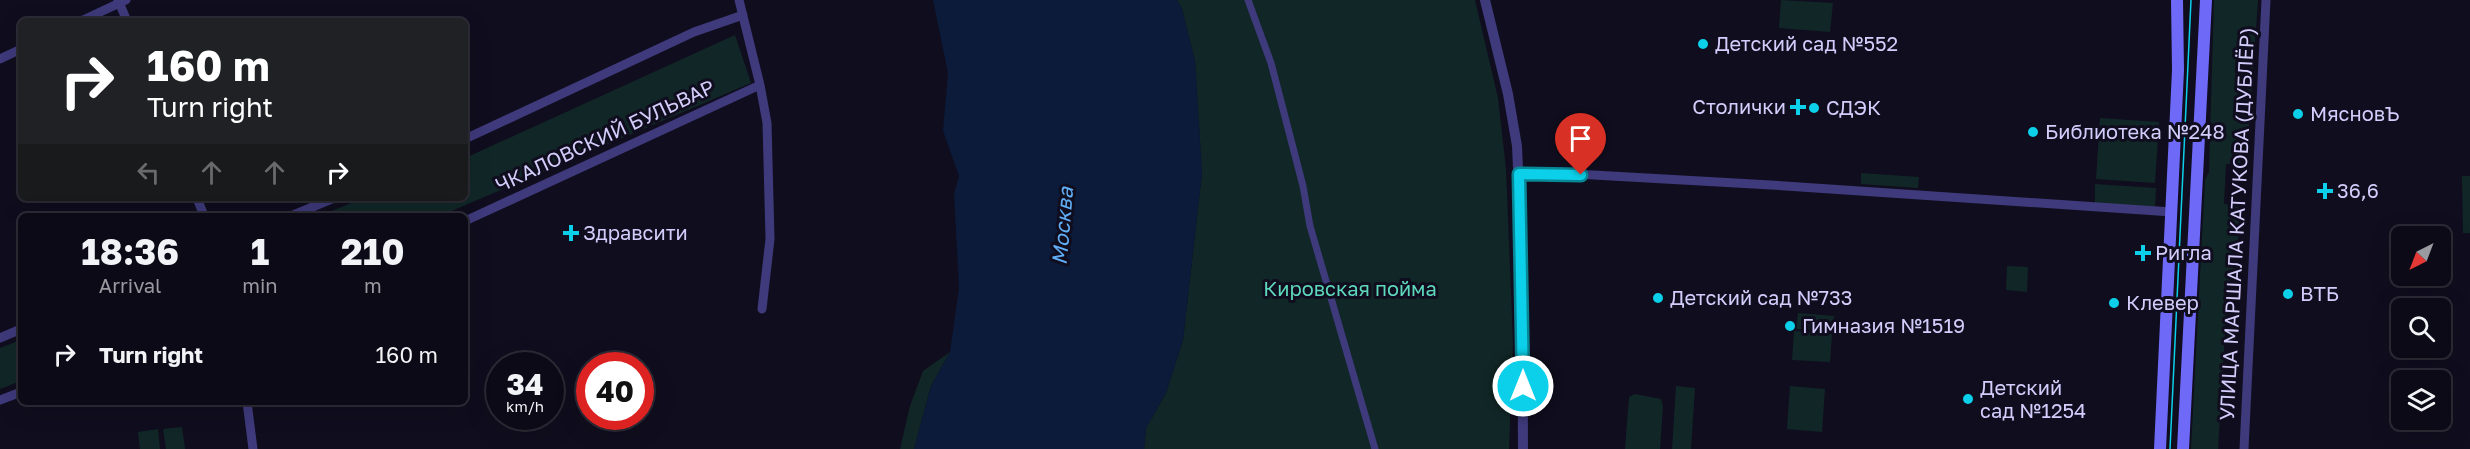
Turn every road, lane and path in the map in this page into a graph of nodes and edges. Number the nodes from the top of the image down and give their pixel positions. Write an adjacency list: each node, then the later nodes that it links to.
1 (739, 0): 8 (street)
2 (1248, 0): 27 (street)
3 (1485, 0): 15 (street)
4 (2177, 0): 17 (main road)
5 (2206, 0): 30 (main road)
6 (2266, 0): 31 (street, УЛИЦА МАРШАЛА КАТУКОВА (ДУБЛЁР))
7 (121, 1): 9 (street); 10 (street)
8 (742, 15): 13 (street); 14 (street)
9 (87, 18)
10 (127, 18)
11 (18, 50): 12 (street)
12 (0, 58)
13 (760, 85): 19 (street, ЧКАЛОВСКИЙ БУЛЬВАР); 20 (street)
14 (468, 138)
15 (1519, 174): 17 (street); 28 (street)
16 (327, 201): 18 (street)
17 (2172, 212): 29 (main road)
18 (298, 213)
19 (468, 220)
20 (762, 309)
21 (18, 330): 22 (street)
22 (0, 338)
23 (18, 393): 24 (street)
24 (0, 400)
25 (247, 405): 26 (street)
26 (253, 449)
27 (1375, 449)
28 (1523, 449)
29 (2160, 449)
30 (2183, 449)
31 (2244, 449)

